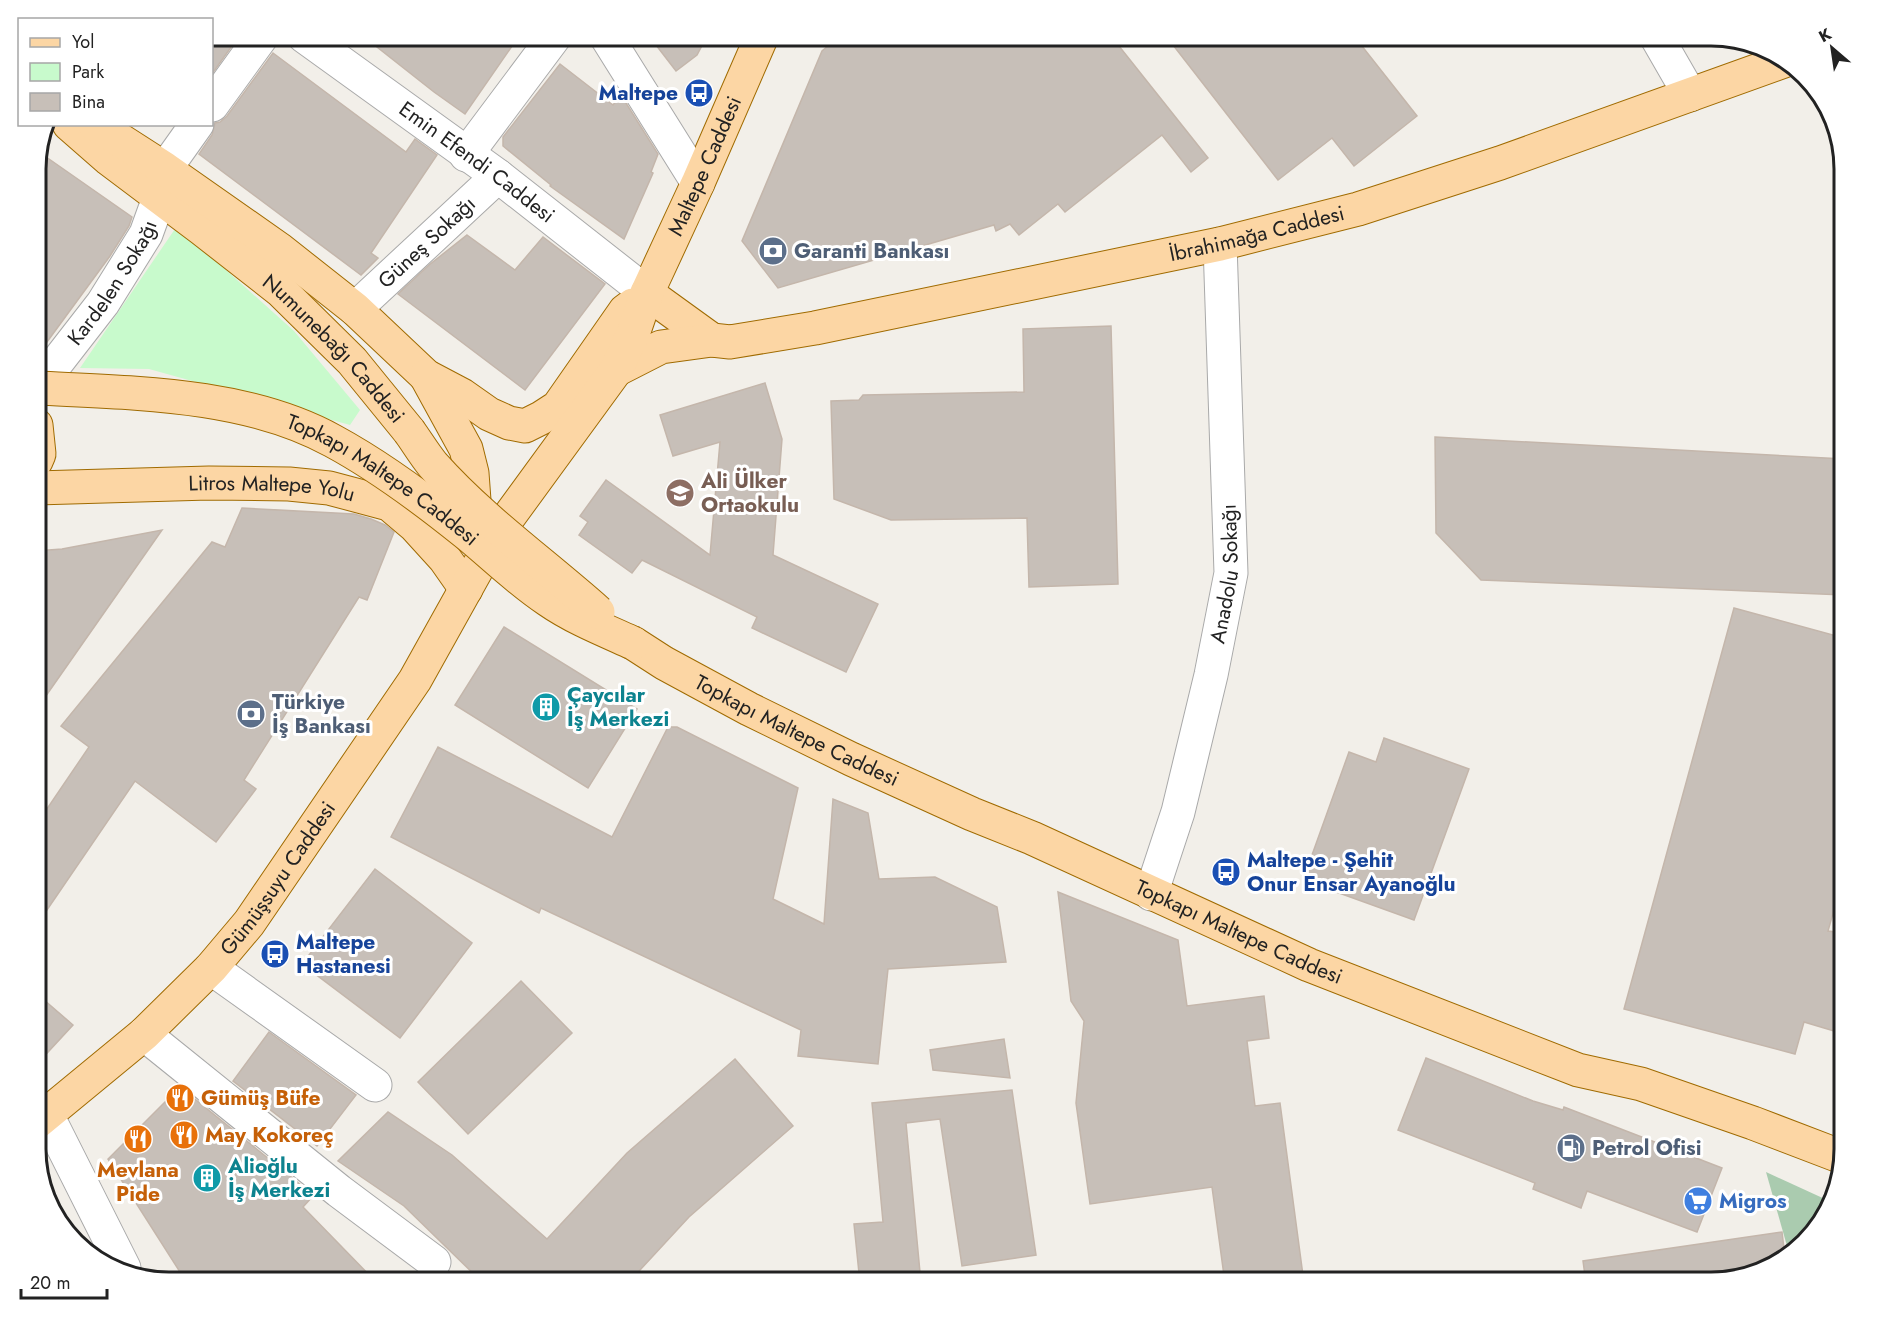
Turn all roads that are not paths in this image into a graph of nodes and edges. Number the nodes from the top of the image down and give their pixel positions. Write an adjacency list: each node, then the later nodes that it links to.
1 (255, 46): 9 (street)
2 (318, 46): 13 (street, Emin Efendi Caddesi)
3 (548, 46): 13 (street)
4 (612, 46): 15 (street)
5 (758, 46): 15 (main road, Maltepe Caddesi)
6 (1662, 46): 8 (street)
7 (1775, 64): 8 (main road, İbrahimağa Caddesi)
8 (1690, 95): 17 (main road, İbrahimağa Caddesi)
9 (213, 104)
10 (71, 126): 16 (main road, Numunebağı Caddesi)
11 (97, 126): 16 (main road)
12 (196, 126): 16 (street, Kardelen Sokağı)
13 (466, 155): 14 (street, Emin Efendi Caddesi)
14 (498, 177): 18 (street, Emin Efendi Caddesi); 19 (street, Güneş Sokağı)
15 (698, 183): 18 (main road, Maltepe Caddesi)
16 (162, 184): 19 (main road); 22 (street, Kardelen Sokağı); 28 (main road, Numunebağı Caddesi, bridge)
17 (1220, 244): 20 (main road, İbrahimağa Caddesi); 29 (street, Anadolu Sokağı)
18 (647, 293): 20 (main road); 21 (main road, Maltepe Caddesi); 23 (main road)
19 (355, 309): 23 (main road)
20 (712, 340): 21 (main road, İbrahimağa Caddesi)
21 (616, 370): 25 (main road, Maltepe Caddesi)
22 (47, 375)
23 (426, 376): 27 (main road)
24 (47, 389): 28 (main road, Topkapı Maltepe Caddesi, bridge)
25 (560, 446): 27 (main road, Gümüşsuyu Caddesi)
26 (47, 488): 27 (main road, Litros Maltepe Yolu)
27 (466, 589): 30 (main road, Gümüşsuyu Caddesi)
28 (633, 643): 29 (main road, Topkapı Maltepe Caddesi)
29 (1151, 894): 32 (main road, Topkapı Maltepe Caddesi)
30 (211, 968): 31 (main road, Gümüşsuyu Caddesi); 33 (street)
31 (144, 1034): 34 (main road, Gümüşsuyu Caddesi); 39 (street)
32 (1578, 1070): 36 (main road, Topkapı Maltepe Caddesi); 37 (main road, Topkapı Maltepe Caddesi)
33 (375, 1085)
34 (47, 1114)
35 (47, 1130): 38 (street)
36 (1834, 1154)
37 (1830, 1177)
38 (121, 1262)
39 (434, 1262)

